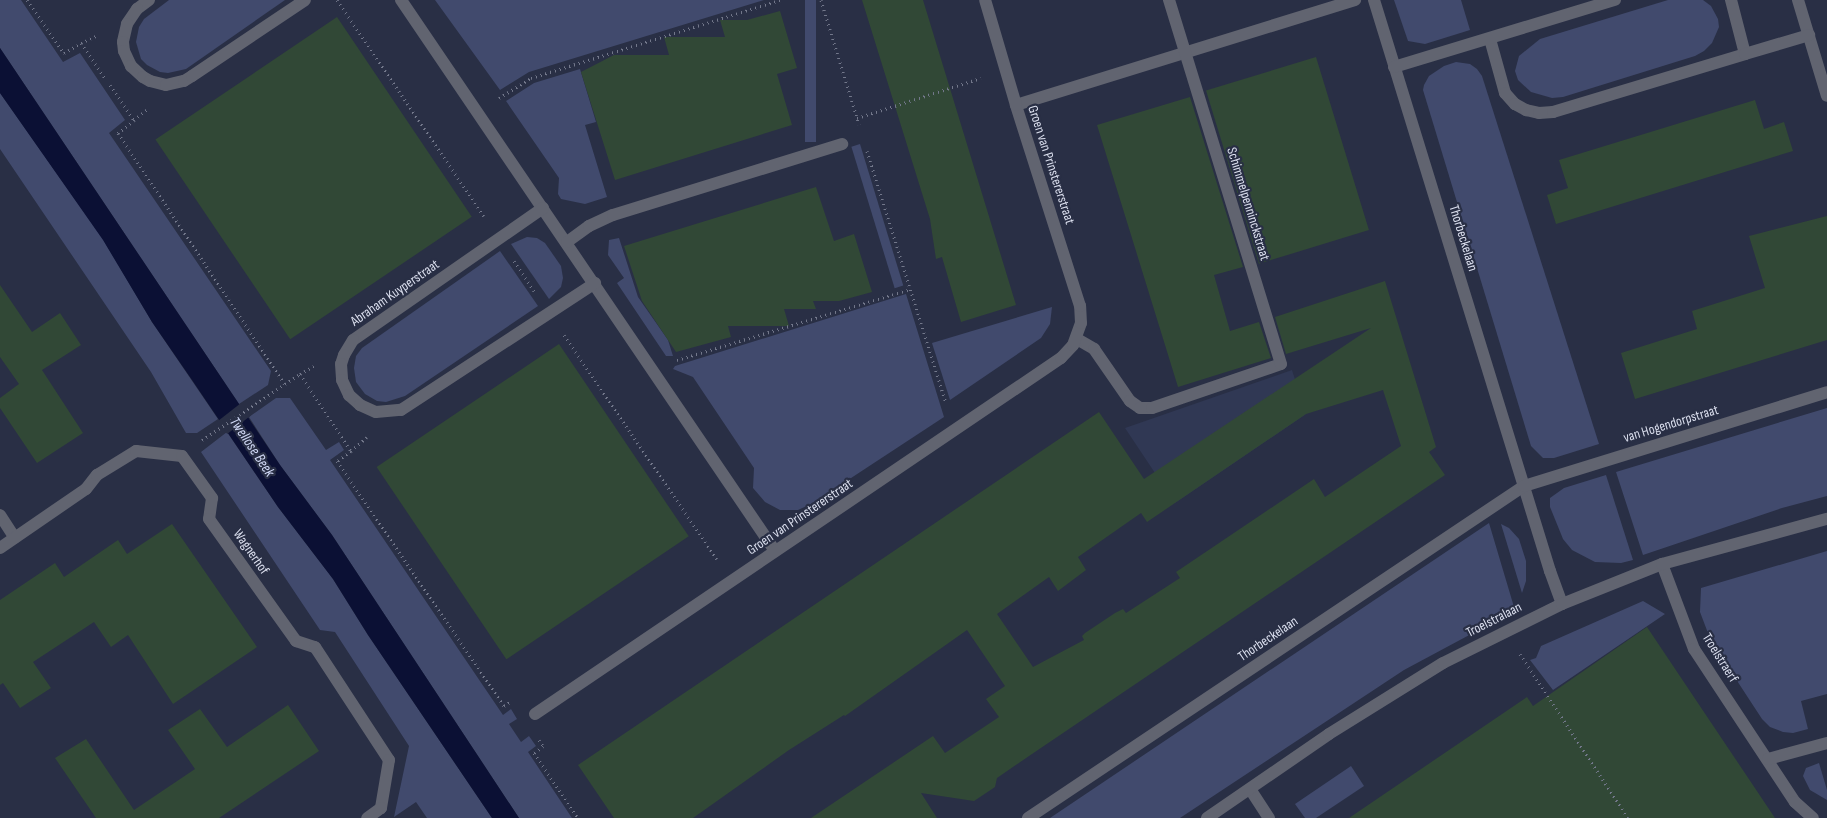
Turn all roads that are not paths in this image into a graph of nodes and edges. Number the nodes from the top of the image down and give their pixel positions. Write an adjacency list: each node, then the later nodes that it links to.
1 (149, 0): 2 (street)
2 (305, 0)
3 (401, 0): 19 (street)
4 (985, 0): 17 (street, Groen van Prinstererstraat)
5 (1169, 0): 13 (street, Schimmelpenninckstraat)
6 (1355, 0): 13 (street)
7 (1374, 0): 15 (street, Thorbeckelaan)
8 (1615, 0): 12 (street)
9 (1731, 0): 14 (street)
10 (1798, 0): 11 (street)
11 (1809, 36): 14 (street); 16 (street)
12 (1490, 39): 14 (street); 15 (street)
13 (1185, 52): 17 (street); 22 (street, Schimmelpenninckstraat)
14 (1745, 54)
15 (1394, 67): 24 (street, Thorbeckelaan)
16 (1827, 96)
17 (1016, 105): 22 (street, Groen van Prinstererstraat)
18 (842, 144): 20 (street)
19 (543, 208): 20 (street); 21 (street, Abraham Kuyperstraat)
20 (567, 242): 21 (street)
21 (595, 284): 29 (street)
22 (1077, 339): 29 (street, Groen van Prinstererstraat)
23 (1827, 392): 24 (street, van Hogendorpstraat)
24 (1524, 486): 31 (street, Thorbeckelaan); 37 (street, Thorbeckelaan)
25 (0, 515): 27 (street)
26 (1827, 519): 30 (street, Troelstralaan)
27 (15, 538): 28 (street, Wagnerhof); 36 (street, Wagnerhof)
28 (0, 548)
29 (775, 551): 32 (street, Groen van Prinstererstraat)
30 (1662, 564): 31 (street, Troelstralaan); 34 (street, Troelstraerf)
31 (1562, 604): 35 (street, Troelstralaan)
32 (535, 714)
33 (1827, 743): 34 (street)
34 (1768, 759): 40 (street, Troelstraerf)
35 (1250, 789): 38 (street, Troelstralaan); 39 (street)
36 (366, 818)
37 (1028, 818)
38 (1207, 818)
39 (1269, 818)
40 (1814, 818)

